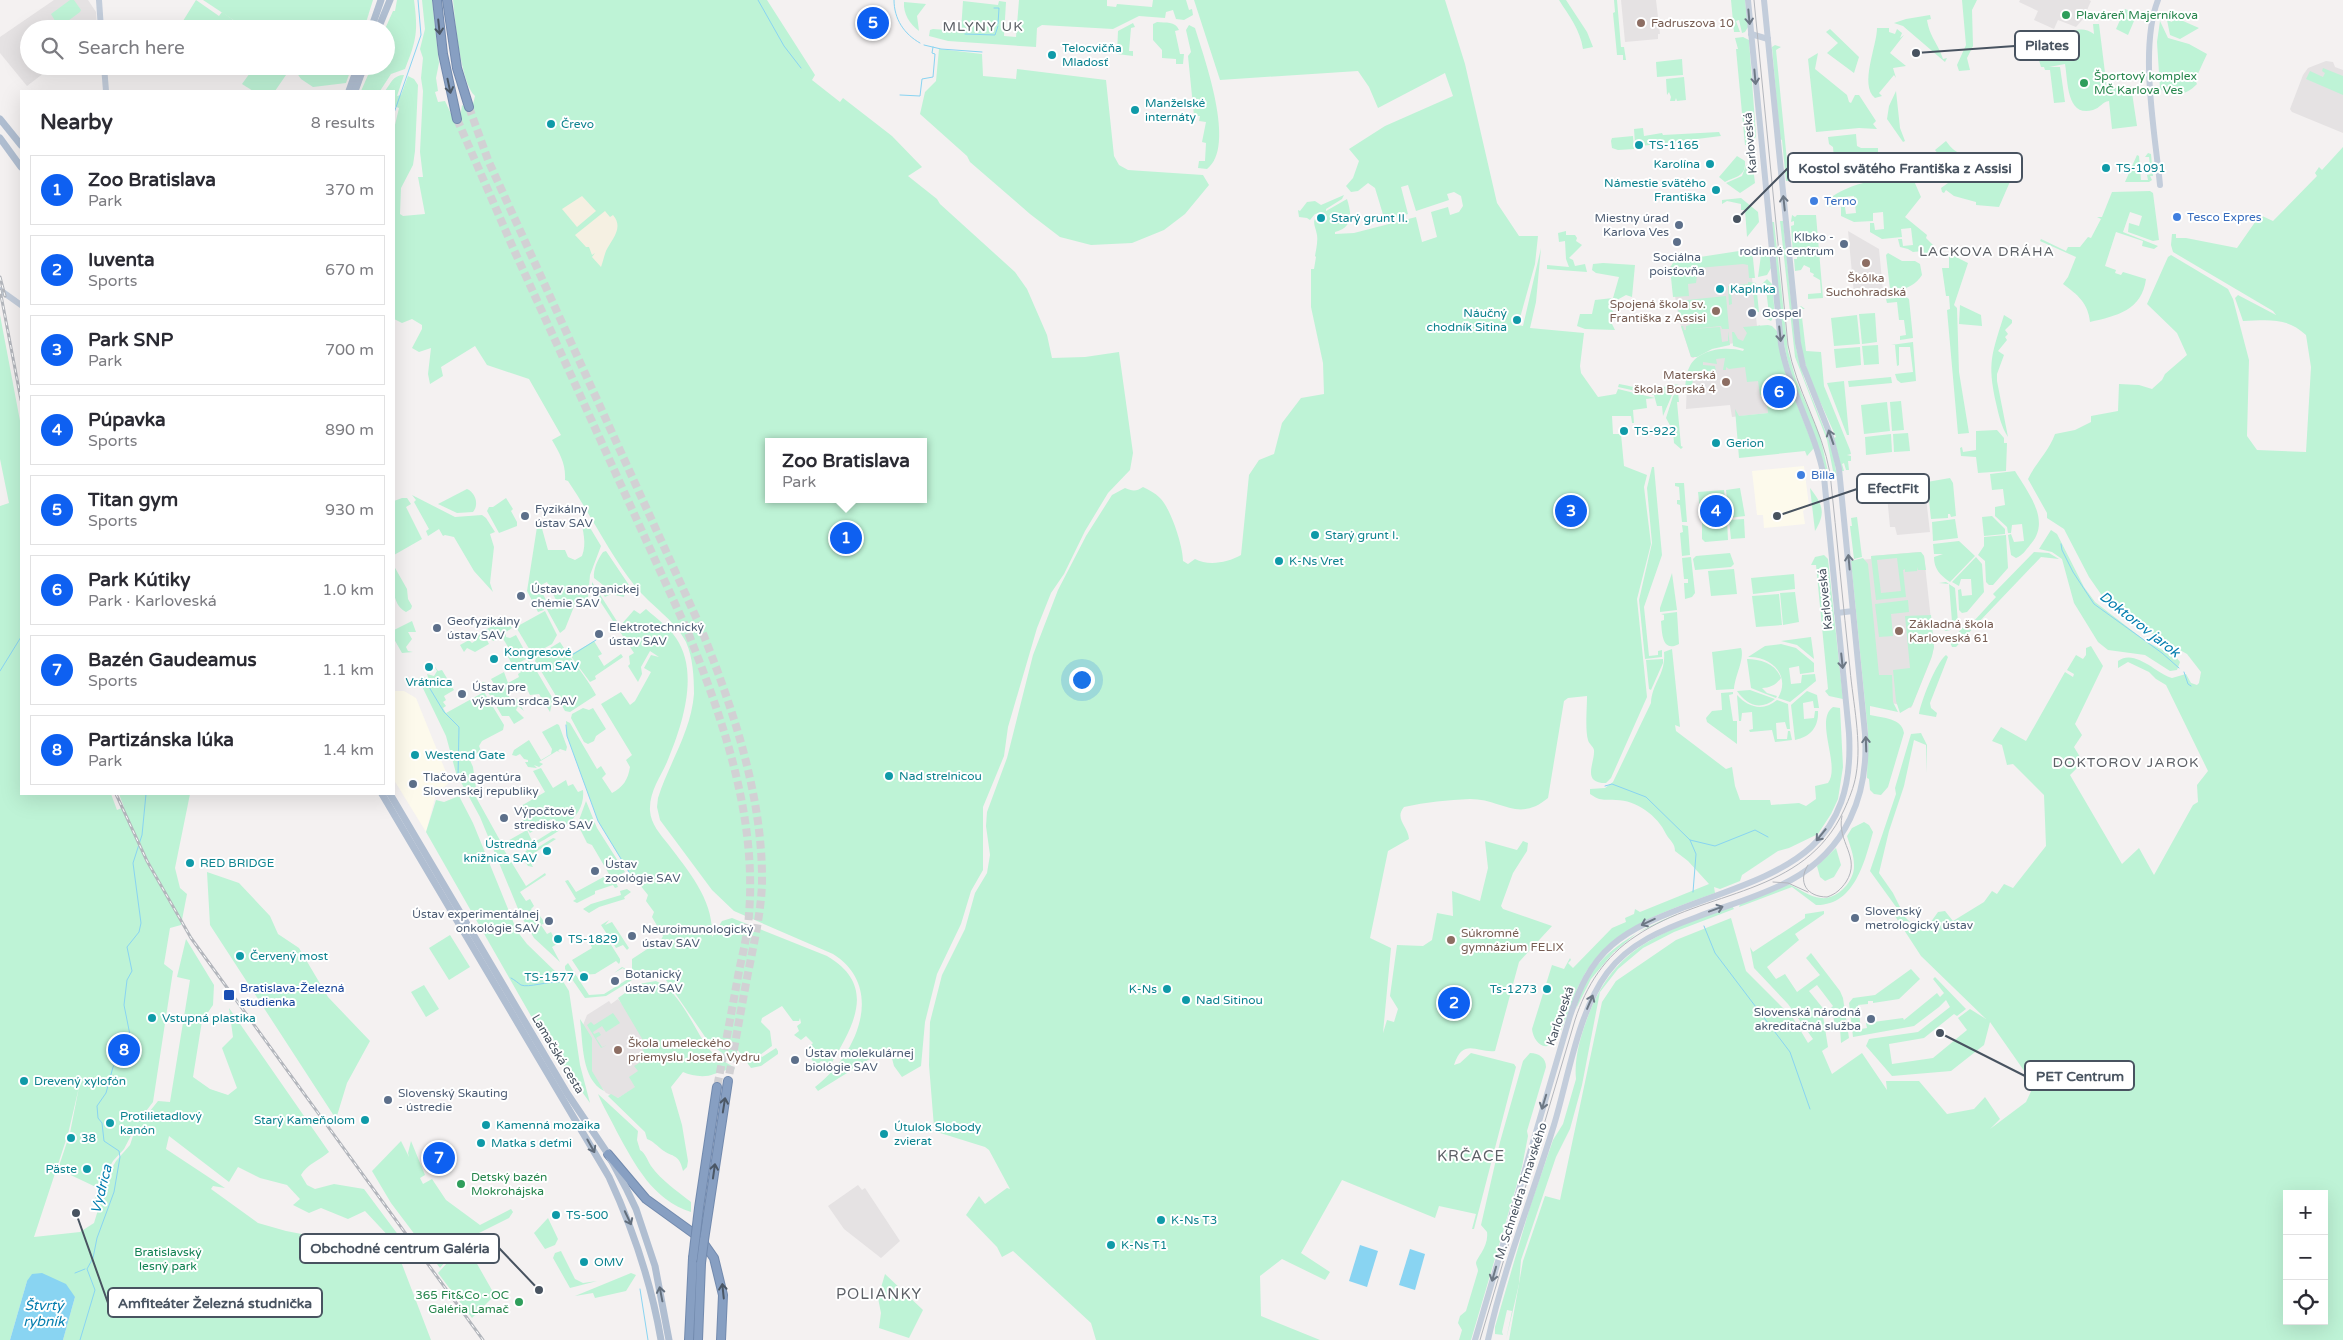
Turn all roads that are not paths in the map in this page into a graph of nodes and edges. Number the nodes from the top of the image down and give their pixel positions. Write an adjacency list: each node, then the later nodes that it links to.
1 (99, 0): 9 (main road)
2 (381, 0): 10 (main road)
3 (390, 0): 11 (main road)
4 (437, 0): 22 (highway, one-way to 22)
5 (446, 0): 20 (highway)
6 (1748, 0): 12 (main road, Karloveská, one-way to 12)
7 (1764, 0): 13 (main road, Karloveská)
8 (2158, 0): 26 (main road)
9 (100, 20)
10 (374, 20)
11 (382, 20)
12 (1751, 34): 13 (main road); 30 (main road, Karloveská, one-way to 30)
13 (1768, 39): 29 (main road, Karloveská, one-way to 13)
14 (105, 75): 17 (main road)
15 (355, 75): 18 (main road)
16 (361, 75): 19 (main road)
17 (106, 90)
18 (349, 90)
19 (355, 90)
20 (469, 106)
21 (0, 119): 24 (main road)
22 (457, 119)
23 (0, 138): 25 (main road)
24 (20, 145)
25 (20, 166)
26 (2160, 185)
27 (0, 290): 28 (main road)
28 (20, 304)
29 (1853, 611): 30 (main road); 34 (main road, Karloveská, one-way to 29)
30 (1837, 613): 35 (main road, Karloveská, one-way to 35)
31 (383, 795): 33 (main road, Lamačská cesta)
32 (391, 795): 33 (main road, Lamačská cesta)
33 (499, 983): 38 (main road, Lamačská cesta); 39 (main road, Lamačská cesta, one-way to 39)
34 (1575, 1049): 45 (main road, M. Schneidra Trnavského)
35 (1558, 1055): 44 (main road, M. Schneidra Trnavského, one-way to 44)
36 (728, 1081): 42 (highway, one-way to 36, bridge)
37 (718, 1087): 41 (highway, bridge)
38 (608, 1154): 40 (main road, Lamačská cesta, one-way to 38); 43 (highway, one-way to 38)
39 (661, 1340)
40 (669, 1340)
41 (688, 1340)
42 (698, 1340)
43 (720, 1340)
44 (1475, 1340)
45 (1488, 1340)

